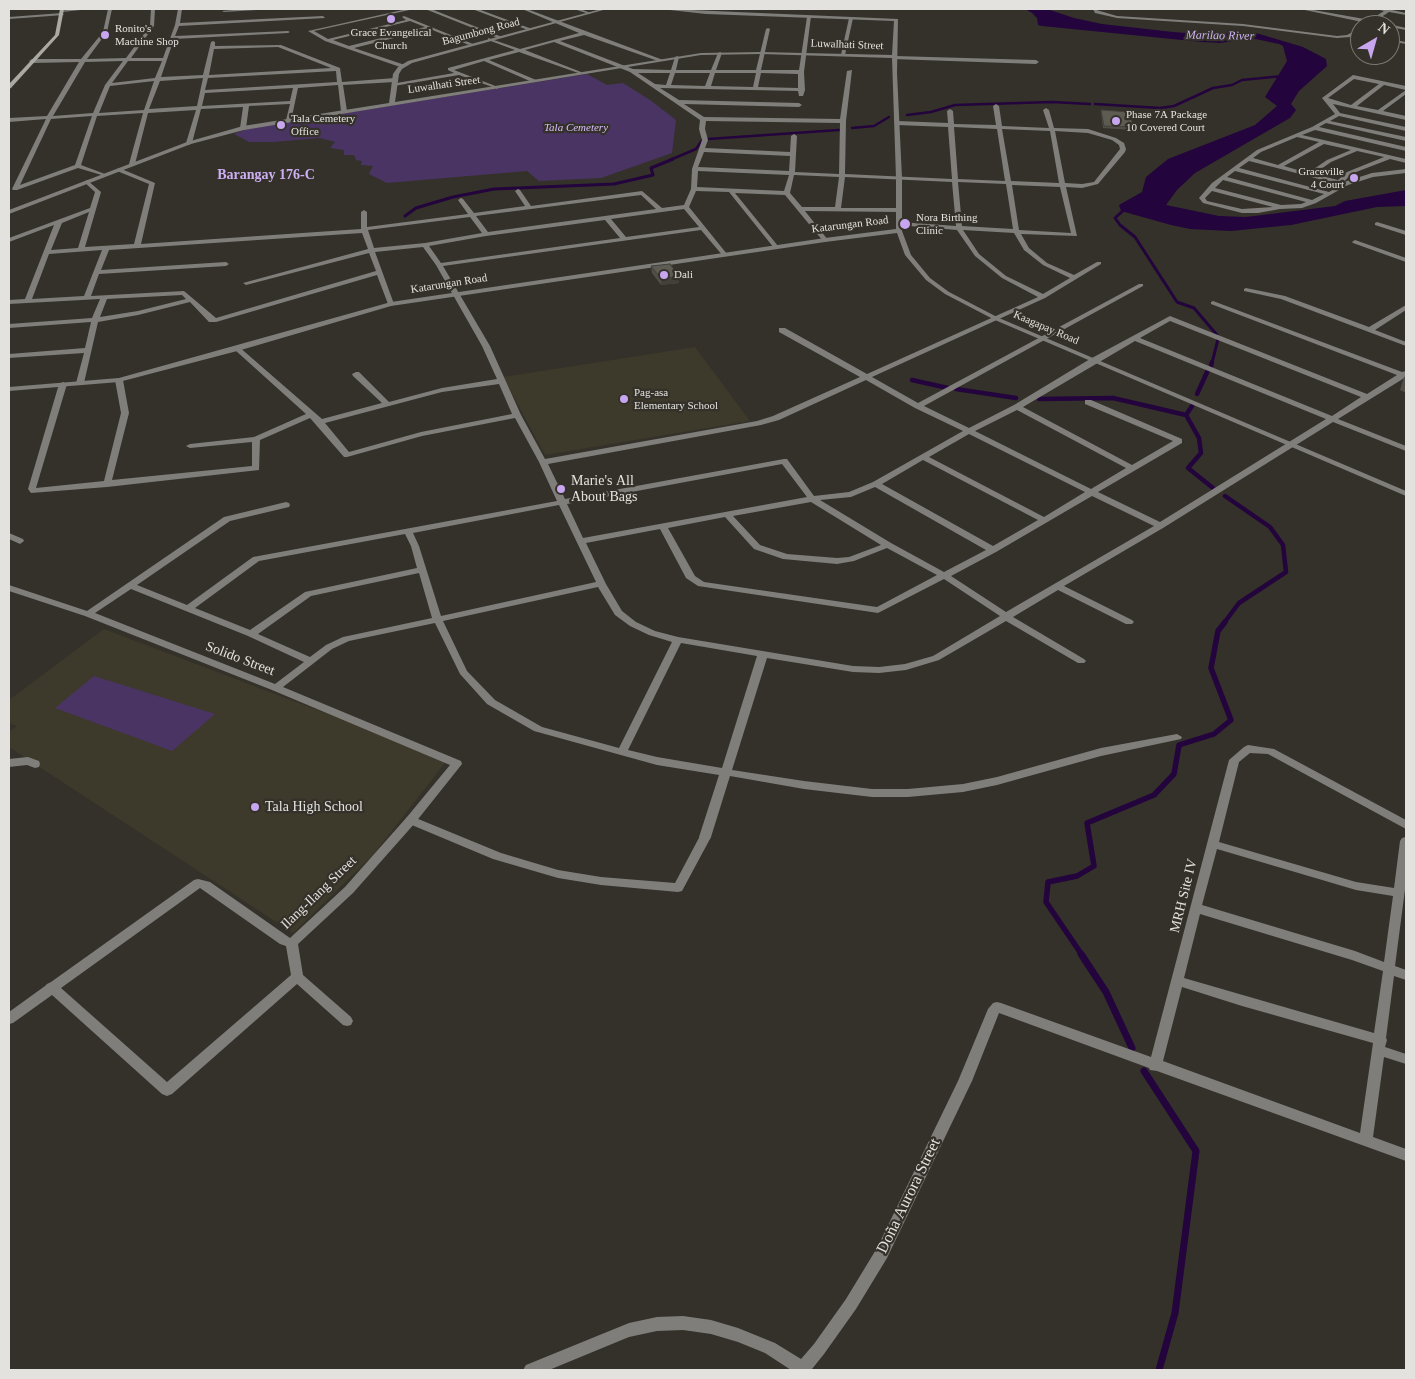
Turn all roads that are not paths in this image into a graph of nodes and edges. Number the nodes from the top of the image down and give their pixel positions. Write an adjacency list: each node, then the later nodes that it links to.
1 (88, 9): 19 (street)
2 (110, 9): 57 (street)
3 (153, 9): 55 (street)
4 (180, 9): 32 (street)
5 (271, 9): 17 (street)
6 (412, 9): 20 (street)
7 (427, 9): 40 (street)
8 (474, 9): 34 (street)
9 (524, 9): 30 (street)
10 (576, 9): 21 (street)
11 (604, 9): 21 (street, Bagumbong Road)
12 (670, 9): 22 (street)
13 (711, 9): 22 (street)
14 (1095, 9): 39 (street)
15 (1302, 9): 29 (street)
16 (1378, 9): 18 (street)
17 (224, 10): 31 (street)
18 (1390, 10): 23 (street)
19 (62, 11): 26 (street); 60 (main road)
20 (394, 13): 28 (street); 43 (street)
21 (589, 13): 30 (street, Bagumbong Road)
22 (706, 13): 25 (street)
23 (1406, 14)
24 (323, 17): 31 (street)
25 (810, 17): 27 (street); 51 (street)
26 (9, 18)
27 (851, 18): 52 (street); 54 (street, Kaagapay Road)
28 (410, 20): 33 (street); 43 (street)
29 (1350, 20)
30 (558, 21): 34 (street, Bagumbong Road); 37 (street)
31 (221, 22): 32 (street)
32 (177, 25): 41 (street)
33 (428, 28): 45 (street); 46 (street)
34 (530, 29): 40 (street, Bagumbong Road)
35 (768, 29): 50 (street)
36 (288, 32): 38 (street)
37 (584, 33): 44 (street); 59 (street)
38 (213, 36): 41 (street); 47 (street)
39 (1350, 36)
40 (500, 37): 42 (street, Bagumbong Road)
41 (172, 38): 56 (street)
42 (490, 39): 45 (street, Bagumbong Road); 48 (street)
43 (327, 40): 46 (street)
44 (555, 41): 48 (street); 63 (street)
45 (471, 44): 62 (street, Bagumbong Road)
46 (351, 47): 62 (street)
47 (213, 48): 64 (street); 73 (street)
48 (519, 51): 58 (street); 71 (street)
49 (720, 53): 50 (street, Luwalhati Street); 53 (street, Luwalhati Street); 67 (street)
50 (761, 53): 51 (street, Luwalhati Street); 68 (street)
51 (804, 54): 52 (street, Luwalhati Street); 70 (street)
52 (843, 55): 54 (street, Luwalhati Street)
53 (677, 57): 59 (street, Luwalhati Street); 65 (street)
54 (895, 58): 61 (street, Luwalhati Street); 114 (street, Kaagapay Road)
55 (127, 59): 56 (street); 57 (street); 78 (street)
56 (165, 59): 74 (street)
57 (83, 60): 60 (street); 106 (street)
58 (485, 60): 72 (street); 75 (street)
59 (660, 60): 63 (street, Luwalhati Street)
60 (32, 61): 84 (main road)
61 (1036, 62)
62 (403, 66): 76 (street)
63 (621, 66): 66 (street); 71 (street, Luwalhati Street)
64 (338, 69): 73 (street); 79 (street)
65 (673, 70): 66 (street); 67 (street); 82 (street)
66 (632, 71): 81 (street)
67 (712, 71): 68 (street); 83 (street)
68 (758, 71): 70 (street); 86 (street)
69 (850, 71): 112 (street)
70 (801, 72): 87 (street)
71 (579, 73): 75 (street, Luwalhati Street)
72 (458, 74): 76 (street); 85 (street)
73 (205, 77): 74 (street); 89 (street)
74 (159, 79): 78 (street); 102 (street)
75 (534, 81): 85 (street, Luwalhati Street)
76 (394, 82): 79 (street); 93 (street)
77 (1383, 83): 88 (street); 90 (street); 97 (street)
78 (108, 84): 105 (street)
79 (340, 84): 80 (street); 100 (street)
80 (296, 86): 89 (street); 91 (street)
81 (654, 86): 82 (street); 92 (street)
82 (668, 86): 83 (street)
83 (708, 86): 86 (street)
84 (9, 87)
85 (496, 88): 93 (street, Luwalhati Street)
86 (755, 88): 87 (street)
87 (802, 90): 95 (street)
88 (1406, 90): 103 (street)
89 (202, 92): 98 (street)
90 (1327, 101): 97 (street); 104 (street)
91 (292, 102): 94 (street); 110 (street)
92 (677, 102): 95 (street); 108 (street)
93 (392, 103): 100 (street, Luwalhati Street)
94 (246, 105): 98 (street); 118 (street)
95 (799, 105): 111 (street)
96 (996, 106): 116 (street)
97 (1353, 106): 103 (street)
98 (199, 108): 102 (street); 126 (street)
99 (1046, 110): 120 (street)
100 (344, 111): 110 (street, Luwalhati Street)
101 (950, 111): 115 (street)
102 (146, 112): 105 (street); 134 (street)
103 (1379, 112): 107 (street)
104 (1338, 114): 113 (street); 121 (street)
105 (95, 115): 106 (street); 135 (street)
106 (49, 118): 109 (street); 135 (street)
107 (1406, 118)
108 (703, 119): 111 (street); 127 (street)
109 (9, 120)
110 (288, 120): 118 (street, Luwalhati Street)
111 (797, 120): 112 (street); 117 (street)
112 (844, 121): 143 (street)
113 (1327, 122): 119 (street); 124 (street)
114 (897, 124): 115 (street); 145 (street, Kaagapay Road)
115 (953, 125): 116 (street); 147 (street)
116 (1001, 126): 120 (street); 149 (street)
117 (795, 127)
118 (243, 128): 126 (street, Luwalhati Street)
119 (1314, 128): 122 (street); 129 (street)
120 (1052, 129): 151 (street); 151 (street)
121 (1406, 129)
122 (1294, 135): 125 (street); 132 (street)
123 (794, 136): 130 (street)
124 (1406, 139)
125 (1323, 142): 128 (street); 136 (street)
126 (189, 143): 134 (street, Luwalhati Street)
127 (702, 150): 130 (street); 137 (street)
128 (1355, 150): 131 (street); 142 (street)
129 (1406, 150): 131 (street)
130 (794, 154): 141 (street)
131 (1390, 157): 133 (street); 150 (street)
132 (1248, 159): 136 (street); 138 (street)
133 (1406, 161)
134 (132, 164): 139 (street, Luwalhati Street)
135 (78, 166): 144 (street)
136 (1279, 167): 142 (street)
137 (696, 169): 141 (street); 152 (street)
138 (1234, 169): 146 (street); 157 (street)
139 (119, 170): 144 (street, Luwalhati Street); 185 (street)
140 (1406, 171): 150 (street)
141 (792, 173): 143 (street); 156 (street)
142 (1310, 174): 150 (street)
143 (842, 175): 145 (street); 165 (street)
144 (103, 176): 148 (street, Luwalhati Street)
145 (899, 178): 147 (street); 166 (street, Kaagapay Road)
146 (1222, 178): 153 (street); 159 (street)
147 (957, 181): 149 (street); 176 (street)
148 (87, 182): 162 (street); 168 (street, Luwalhati Street)
149 (1009, 183): 151 (street); 178 (street)
150 (1343, 183): 157 (street)
151 (1064, 186): 178 (street, Katarungan Road)
152 (694, 188): 155 (street); 160 (street)
153 (1211, 189): 161 (street); 161 (street)
154 (518, 191): 163 (street)
155 (731, 192): 156 (street); 188 (street)
156 (787, 193): 164 (street)
157 (1330, 194): 159 (street)
158 (461, 200): 170 (street)
159 (1314, 202): 161 (street)
160 (686, 207): 167 (street); 175 (street)
161 (1281, 207)
162 (92, 208): 172 (street); 189 (street)
163 (529, 208): 167 (street); 170 (street)
164 (800, 208): 165 (street); 183 (street)
165 (838, 209): 166 (street)
166 (899, 210): 174 (street, Kaagapay Road)
167 (661, 211): 171 (street)
168 (9, 212)
169 (364, 212): 177 (street)
170 (474, 215): 177 (street); 179 (street)
171 (607, 218): 179 (street); 181 (street)
172 (59, 221): 182 (street); 191 (street)
173 (1377, 224): 180 (street)
174 (899, 227): 176 (street, Katarungan Road); 183 (street, Katarungan Road); 213 (street, Kaagapay Road)
175 (703, 228): 181 (street); 192 (street)
176 (959, 228): 178 (street, Katarungan Road); 206 (street)
177 (364, 230): 185 (street); 190 (street)
178 (1016, 231): 199 (street)
179 (486, 234): 186 (street)
180 (1406, 234)
181 (624, 239): 196 (street)
182 (9, 240)
183 (825, 240): 188 (street, Katarungan Road)
184 (1355, 242): 193 (street)
185 (137, 245): 187 (street)
186 (425, 245): 190 (street); 196 (street)
187 (107, 247): 189 (street); 197 (street)
188 (776, 247): 192 (street, Katarungan Road)
189 (81, 250): 191 (street)
190 (372, 250): 198 (street); 200 (street)
191 (46, 252): 207 (street)
192 (725, 255): 203 (street, Katarungan Road)
193 (1406, 260)
194 (1099, 263): 199 (street)
195 (226, 264): 197 (street)
196 (439, 265): 203 (street)
197 (98, 272): 204 (street)
198 (380, 272): 208 (street); 211 (street)
199 (1075, 278): 206 (street)
200 (246, 283)
201 (1141, 285): 219 (street)
202 (1246, 290): 217 (street)
203 (454, 294): 211 (street, Katarungan Road); 229 (street)
204 (87, 296): 205 (street); 207 (street)
205 (105, 296): 208 (street); 214 (street)
206 (1043, 297): 213 (street)
207 (28, 300): 209 (street)
208 (190, 300): 214 (street)
209 (9, 302)
210 (1213, 303): 226 (street)
211 (391, 304): 221 (street, Katarungan Road)
212 (1406, 307): 217 (street)
213 (997, 319): 219 (street, Kaagapay Road); 227 (street)
214 (95, 320): 215 (street); 222 (street)
215 (9, 326)
216 (782, 330): 227 (street)
217 (1369, 330): 220 (street)
218 (1134, 338): 224 (street); 233 (street); 240 (street)
219 (1044, 339): 224 (street, Kaagapay Road); 236 (street)
220 (1406, 344)
221 (238, 348): 228 (street, Katarungan Road); 238 (street)
222 (88, 350): 223 (street); 230 (street)
223 (9, 356)
224 (1093, 361): 237 (street); 245 (street, Kaagapay Road)
225 (356, 374): 235 (street)
226 (1405, 374): 233 (street)
227 (866, 378): 236 (street); 248 (street)
228 (119, 380): 230 (street, Katarungan Road); 250 (street)
229 (501, 381): 235 (street); 239 (street)
230 (80, 383): 231 (street, Katarungan Road)
231 (63, 384): 232 (street, Katarungan Road); 250 (street)
232 (9, 389)
233 (1367, 397): 240 (street)
234 (1088, 402): 249 (street)
235 (387, 404): 241 (street)
236 (918, 406): 242 (street)
237 (1017, 408): 242 (street); 249 (street)
238 (312, 414): 241 (street); 243 (street)
239 (517, 415): 241 (street); 248 (street)
240 (1332, 419): 245 (street); 246 (street)
241 (320, 422)
242 (969, 431): 247 (street); 252 (street)
243 (256, 439): 244 (street); 250 (street)
244 (190, 446)
245 (1292, 446): 253 (street, Kaagapay Road); 259 (street)
246 (1406, 448)
247 (923, 457): 251 (street); 258 (street)
248 (543, 462): 255 (street)
249 (1132, 468): 252 (street)
250 (107, 484)
251 (876, 484): 254 (street); 266 (street)
252 (1092, 493): 258 (street); 259 (street)
253 (1406, 494)
254 (812, 499): 255 (street); 257 (street); 265 (street)
255 (562, 502): 261 (street); 264 (street)
256 (286, 505): 270 (street)
257 (727, 514): 260 (street); 265 (street)
258 (1044, 520): 266 (street)
259 (1160, 526): 271 (street)
260 (664, 527): 264 (street); 268 (street)
261 (407, 530): 267 (street); 273 (street)
262 (9, 536): 263 (street)
263 (20, 541)
264 (581, 542): 269 (street)
265 (888, 545): 268 (street)
266 (993, 550): 268 (street)
267 (421, 570): 275 (street); 278 (street)
268 (945, 576): 276 (street)
269 (601, 584): 275 (street); 279 (street)
270 (130, 585): 273 (street); 274 (street)
271 (1059, 587): 276 (street); 277 (street)
272 (9, 588): 274 (street, Solido Street)
273 (189, 608): 278 (street)
274 (88, 614): 283 (street, Solido Street)
275 (437, 618): 281 (street); 285 (street)
276 (1007, 618): 280 (street); 282 (street)
277 (1129, 622)
278 (250, 634): 281 (street)
279 (678, 640): 280 (street); 285 (street)
280 (763, 654): 289 (street)
281 (310, 661): 283 (street)
282 (1081, 661)
283 (276, 688): 288 (street, Solido Street)
284 (1177, 737): 289 (street)
285 (622, 752): 289 (street)
286 (9, 763): 287 (street)
287 (35, 764)
288 (457, 764): 290 (street, Ilang-Ilang Street)
289 (726, 772): 290 (street)
290 (411, 820): 296 (street, Ilang-Ilang Street)
291 (1406, 825): 293 (street, MRH Site IV)
292 (1406, 841): 294 (street)
293 (1213, 844): 294 (street); 295 (street, MRH Site IV)
294 (1399, 894): 297 (street)
295 (1196, 908): 297 (street); 300 (street, MRH Site IV)
296 (292, 943): 299 (street); 301 (street, Ilang-Ilang Street)
297 (1388, 968): 298 (street); 304 (street)
298 (1406, 975)
299 (297, 977): 301 (street); 303 (street)
300 (1178, 980): 304 (street); 306 (street, MRH Site IV)
301 (51, 987): 302 (street, Ilang-Ilang Street)
302 (9, 1019)
303 (347, 1021)
304 (1380, 1045): 305 (street); 307 (street)
305 (1406, 1059)
306 (1155, 1066): 307 (street); 310 (street, Doña Aurora Street)
307 (1366, 1141): 308 (street)
308 (1406, 1155)
309 (531, 1370): 310 (street)
310 (803, 1370)

